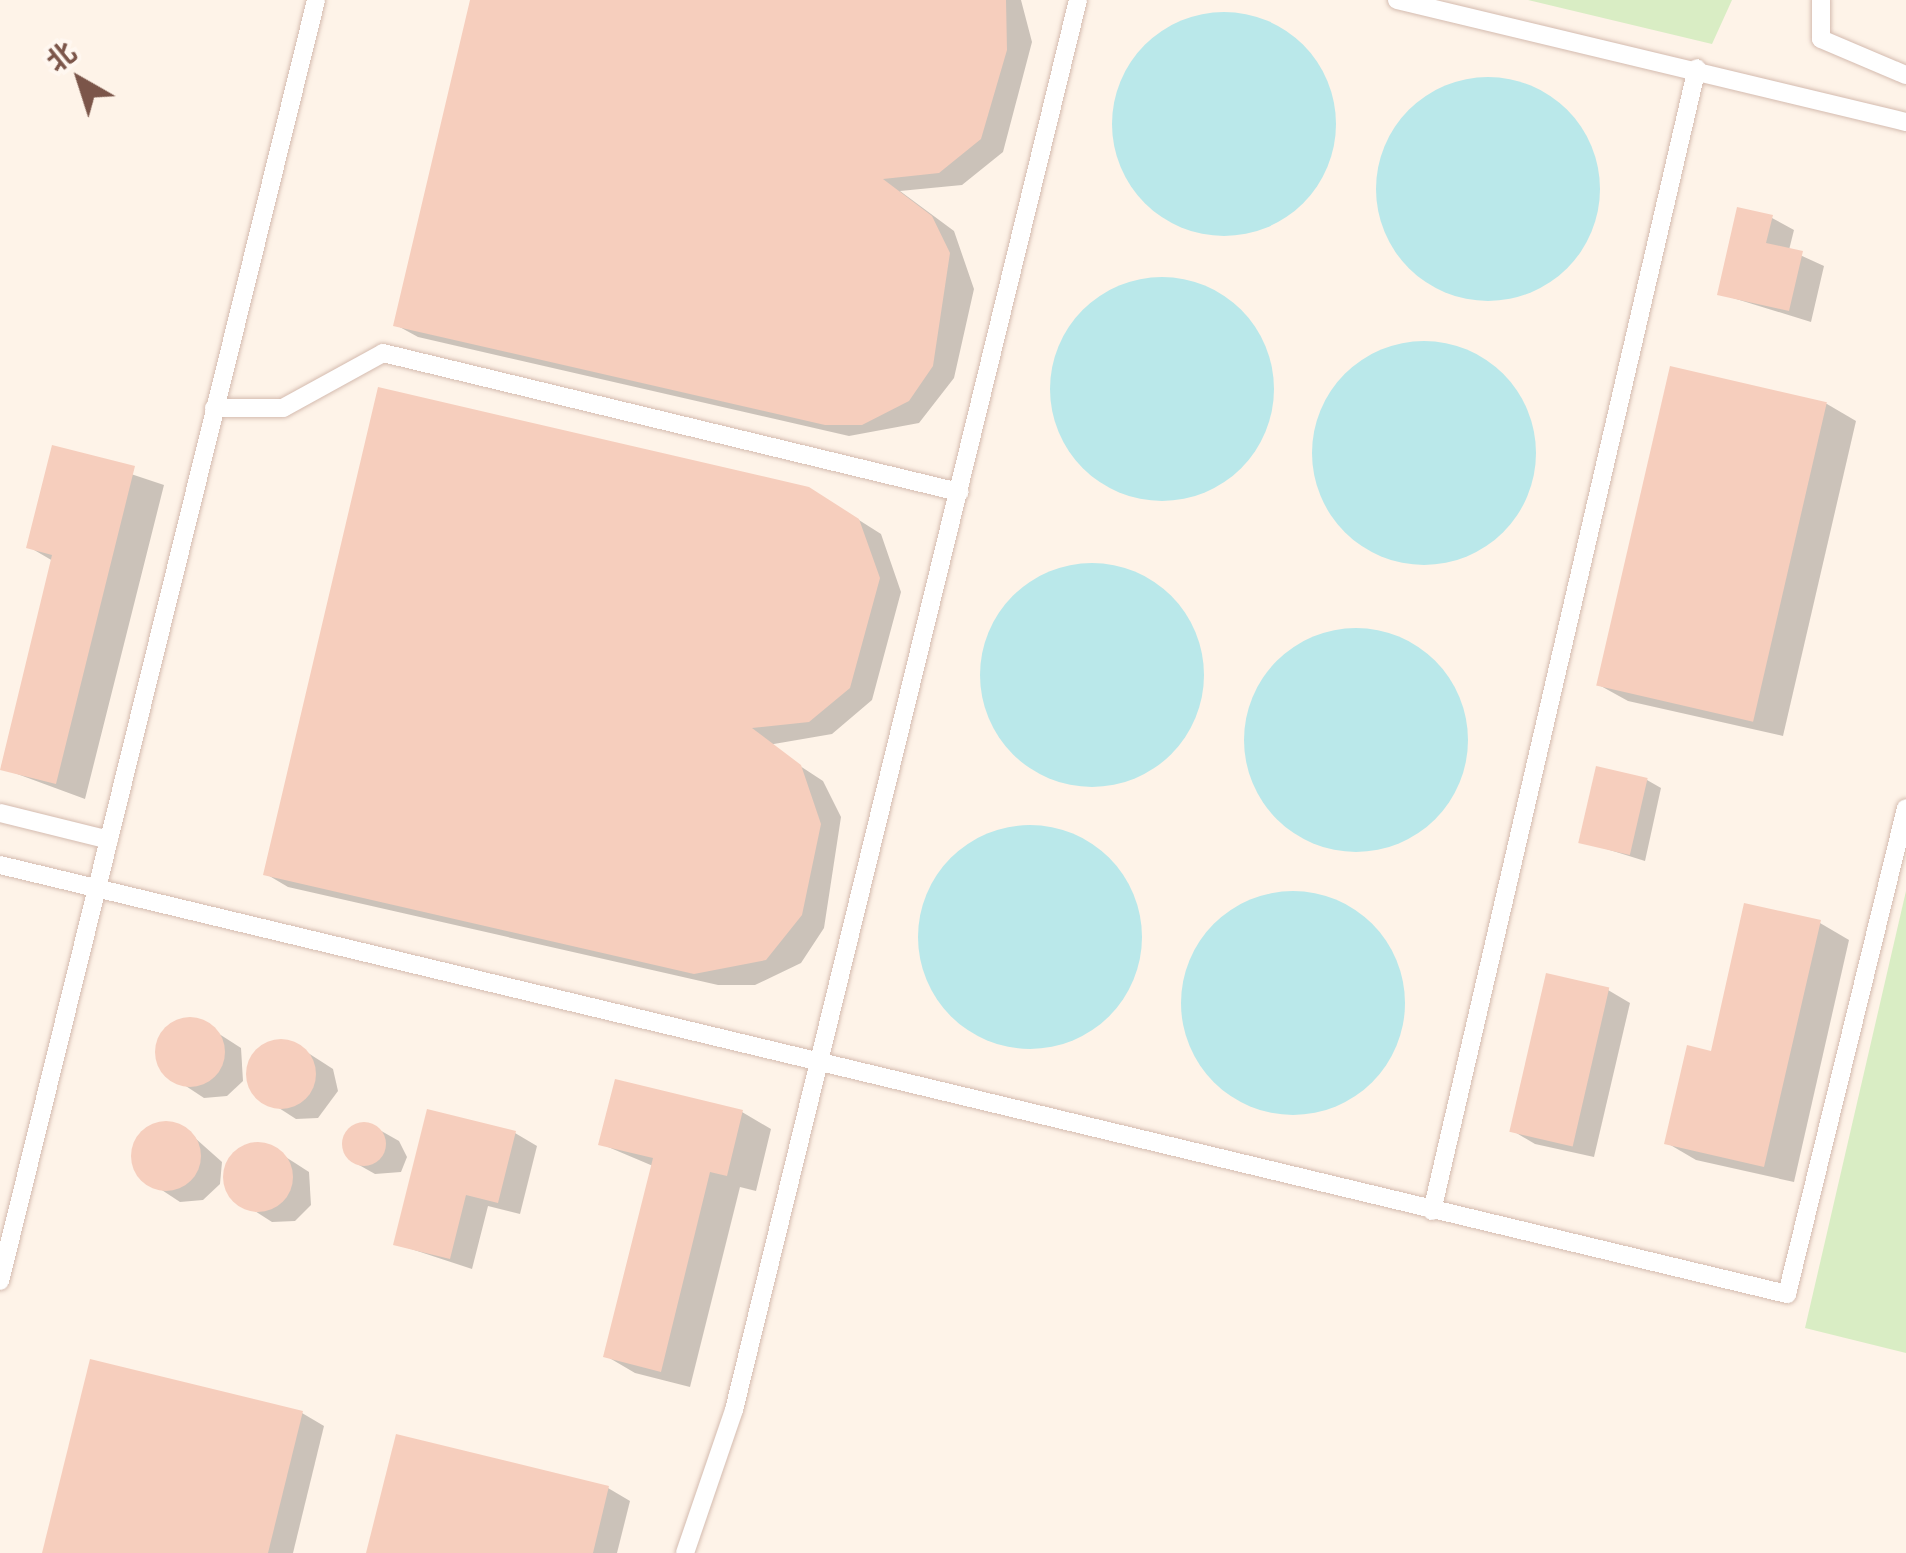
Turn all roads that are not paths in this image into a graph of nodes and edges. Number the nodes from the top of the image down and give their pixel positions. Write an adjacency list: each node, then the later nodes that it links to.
1 (316, 0): 8 (lane)
2 (1078, 0): 9 (lane)
3 (1398, 0): 5 (lane)
4 (1821, 0): 6 (lane)
5 (1697, 68): 7 (lane); 16 (lane)
6 (1906, 75)
7 (1906, 122)
8 (214, 408): 9 (lane); 12 (lane)
9 (958, 492): 15 (lane)
10 (1906, 808): 16 (lane)
11 (0, 813): 12 (lane)
12 (109, 840): 14 (lane)
13 (0, 864): 14 (lane)
14 (97, 888): 15 (lane); 17 (lane)
15 (821, 1061): 16 (lane); 18 (lane)
16 (1432, 1211)
17 (0, 1280)
18 (685, 1553)

